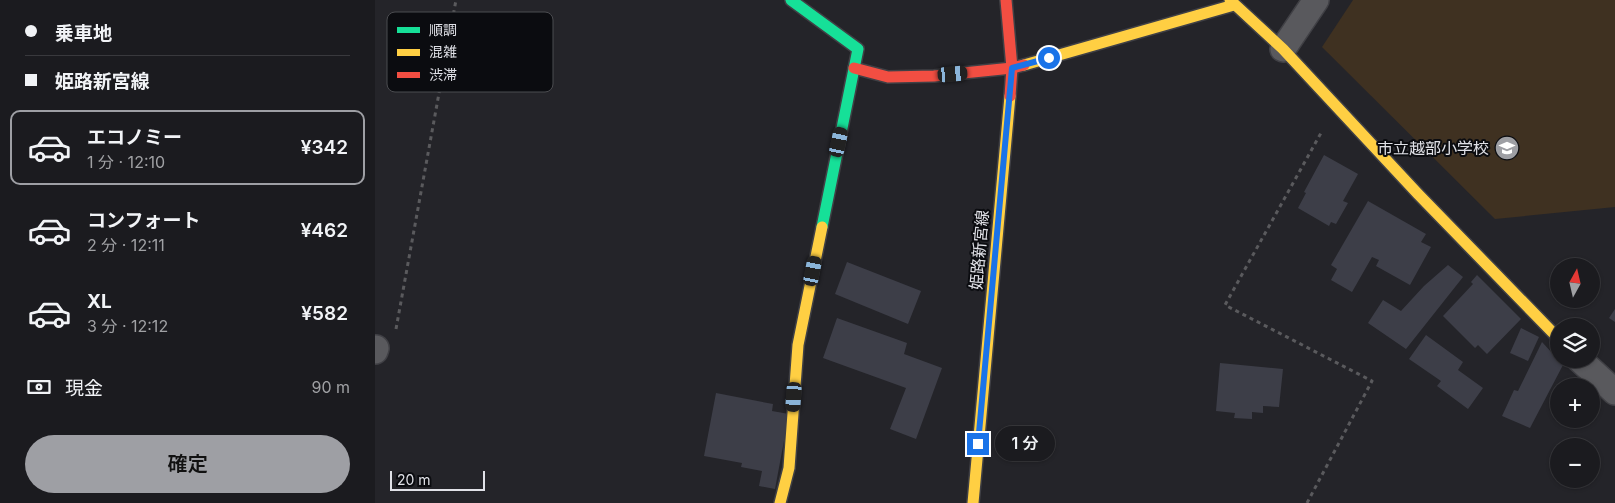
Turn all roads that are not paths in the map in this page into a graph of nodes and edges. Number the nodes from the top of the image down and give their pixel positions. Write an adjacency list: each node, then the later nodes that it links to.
1 (791, 0): 6 (street)
2 (1006, 0): 7 (street, 姫路新宮線)
3 (1316, 0): 5 (street)
4 (1232, 2): 5 (street); 7 (street)
5 (1283, 49): 8 (street)
6 (854, 68): 7 (street); 11 (street)
7 (1012, 68): 12 (street, 姫路新宮線)
8 (1550, 330)
9 (1589, 368): 10 (street)
10 (1615, 392)
11 (780, 503)
12 (973, 503)

